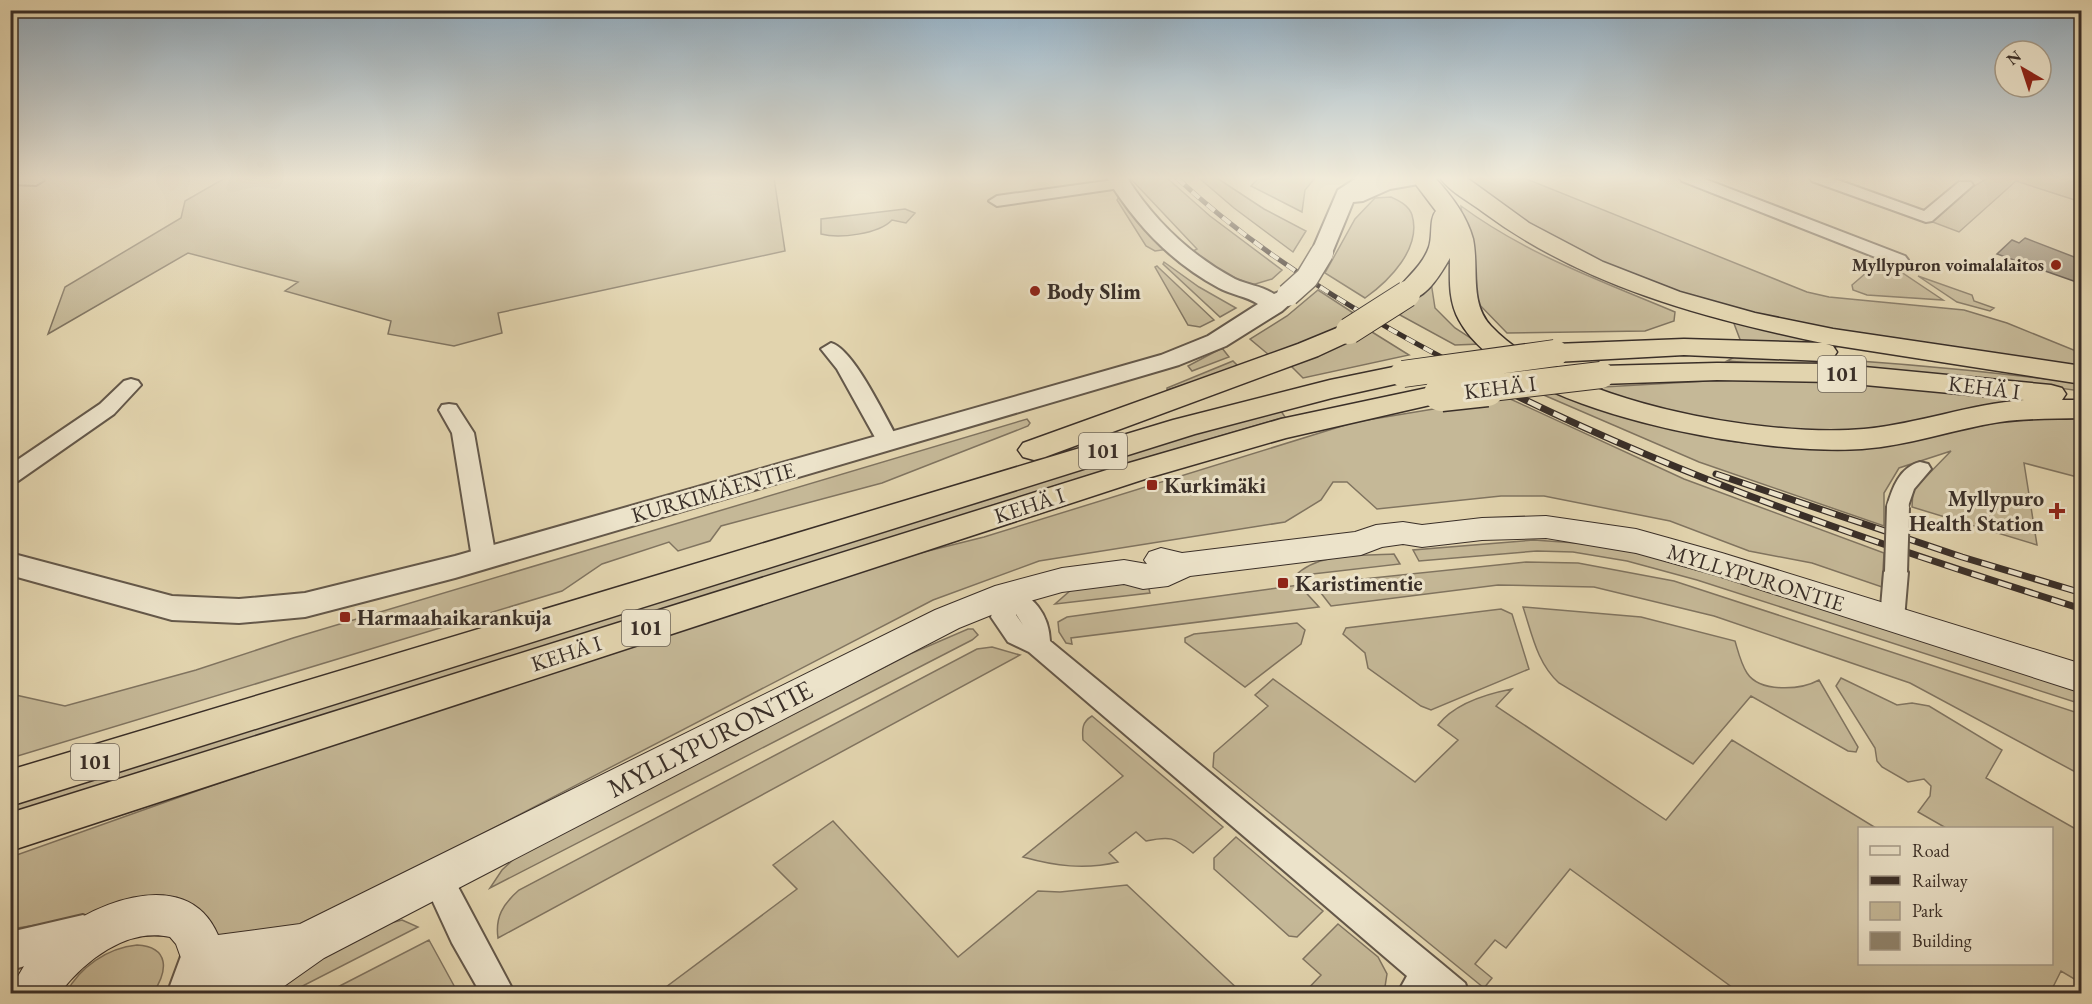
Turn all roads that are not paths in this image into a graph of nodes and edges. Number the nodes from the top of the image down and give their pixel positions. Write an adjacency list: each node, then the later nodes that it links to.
1 (1153, 225): 8 (street)
2 (1335, 225): 8 (street, KURKIMÄENTIE, bridge)
3 (1445, 225): 21 (highway, bridge)
4 (1456, 225): 16 (highway)
5 (1515, 225): 9 (highway)
6 (1809, 225): 7 (street)
7 (1899, 260)
8 (1281, 301): 18 (street, KURKIMÄENTIE)
9 (1680, 301): 10 (highway); 13 (highway)
10 (1718, 348): 12 (highway); 13 (highway, KEHÄ I / 101); 21 (highway, KEHÄ I / 101, bridge)
11 (831, 350): 18 (street)
12 (1600, 375): 15 (highway, KEHÄ I / 101); 28 (highway, KEHÄ I / 101, bridge)
13 (2082, 376)
14 (131, 385): 20 (street)
15 (2082, 398)
16 (2082, 409)
17 (449, 410): 22 (street)
18 (888, 441): 22 (street, KURKIMÄENTIE)
19 (1920, 469): 25 (street, bridge)
20 (10, 476)
21 (806, 542): 27 (highway, KEHÄ I / 101)
22 (484, 558): 23 (street, KURKIMÄENTIE)
23 (10, 564)
24 (1007, 595): 25 (main road, MYLLYPURONTIE); 29 (main road, MYLLYPURONTIE); 34 (street)
25 (1892, 619): 26 (main road, MYLLYPURONTIE)
26 (2082, 680)
27 (10, 788)
28 (10, 832)
29 (437, 878): 31 (main road, MYLLYPURONTIE); 37 (street)
30 (103, 929): 32 (street); 33 (main road); 35 (main road)
31 (308, 943): 33 (main road, MYLLYPURONTIE); 36 (main road, MYLLYPURONTIE)
32 (10, 951)
33 (194, 974)
34 (1432, 987)
35 (33, 993)
36 (227, 993)
37 (499, 993)

